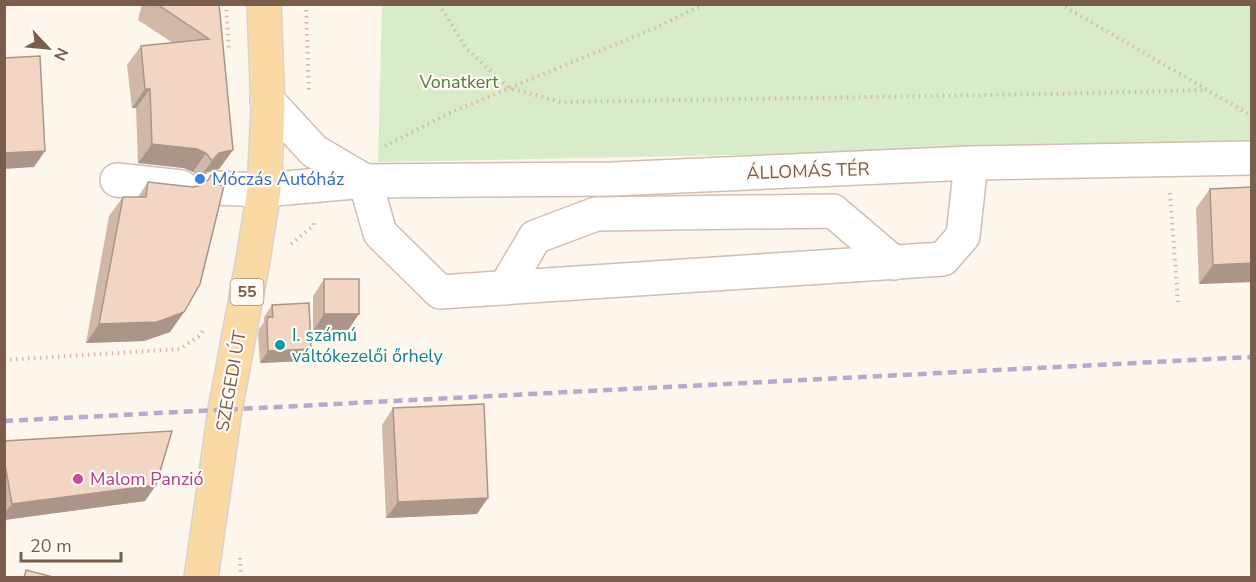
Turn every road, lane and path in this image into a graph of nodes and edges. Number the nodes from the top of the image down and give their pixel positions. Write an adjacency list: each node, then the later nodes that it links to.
1 (264, 4): 8 (main road, SZEGEDI ÚT / 55)
2 (306, 4): 9 (path)
3 (438, 4): 6 (path)
4 (705, 4): 6 (path)
5 (1060, 4): 7 (path)
6 (509, 88): 7 (path); 11 (path)
7 (1206, 90): 10 (path)
8 (267, 100): 16 (street); 19 (main road, SZEGEDI ÚT / 55)
9 (309, 103)
10 (1251, 116)
11 (378, 146)
12 (1251, 158): 13 (street, ÁLLOMÁS TÉR)
13 (1167, 159): 14 (street, ÁLLOMÁS TÉR); 22 (path)
14 (971, 163): 16 (street, ÁLLOMÁS TÉR); 20 (street)
15 (117, 180): 17 (street)
16 (365, 181): 19 (street, ÁLLOMÁS TÉR); 21 (street)
17 (181, 187)
18 (215, 188): 19 (street, ÁLLOMÁS TÉR)
19 (264, 190): 25 (main road, SZEGEDI ÚT / 55)
20 (894, 262): 21 (street); 21 (street)
21 (505, 288)
22 (1178, 302)
23 (206, 327): 24 (path)
24 (4, 360)
25 (201, 578)

